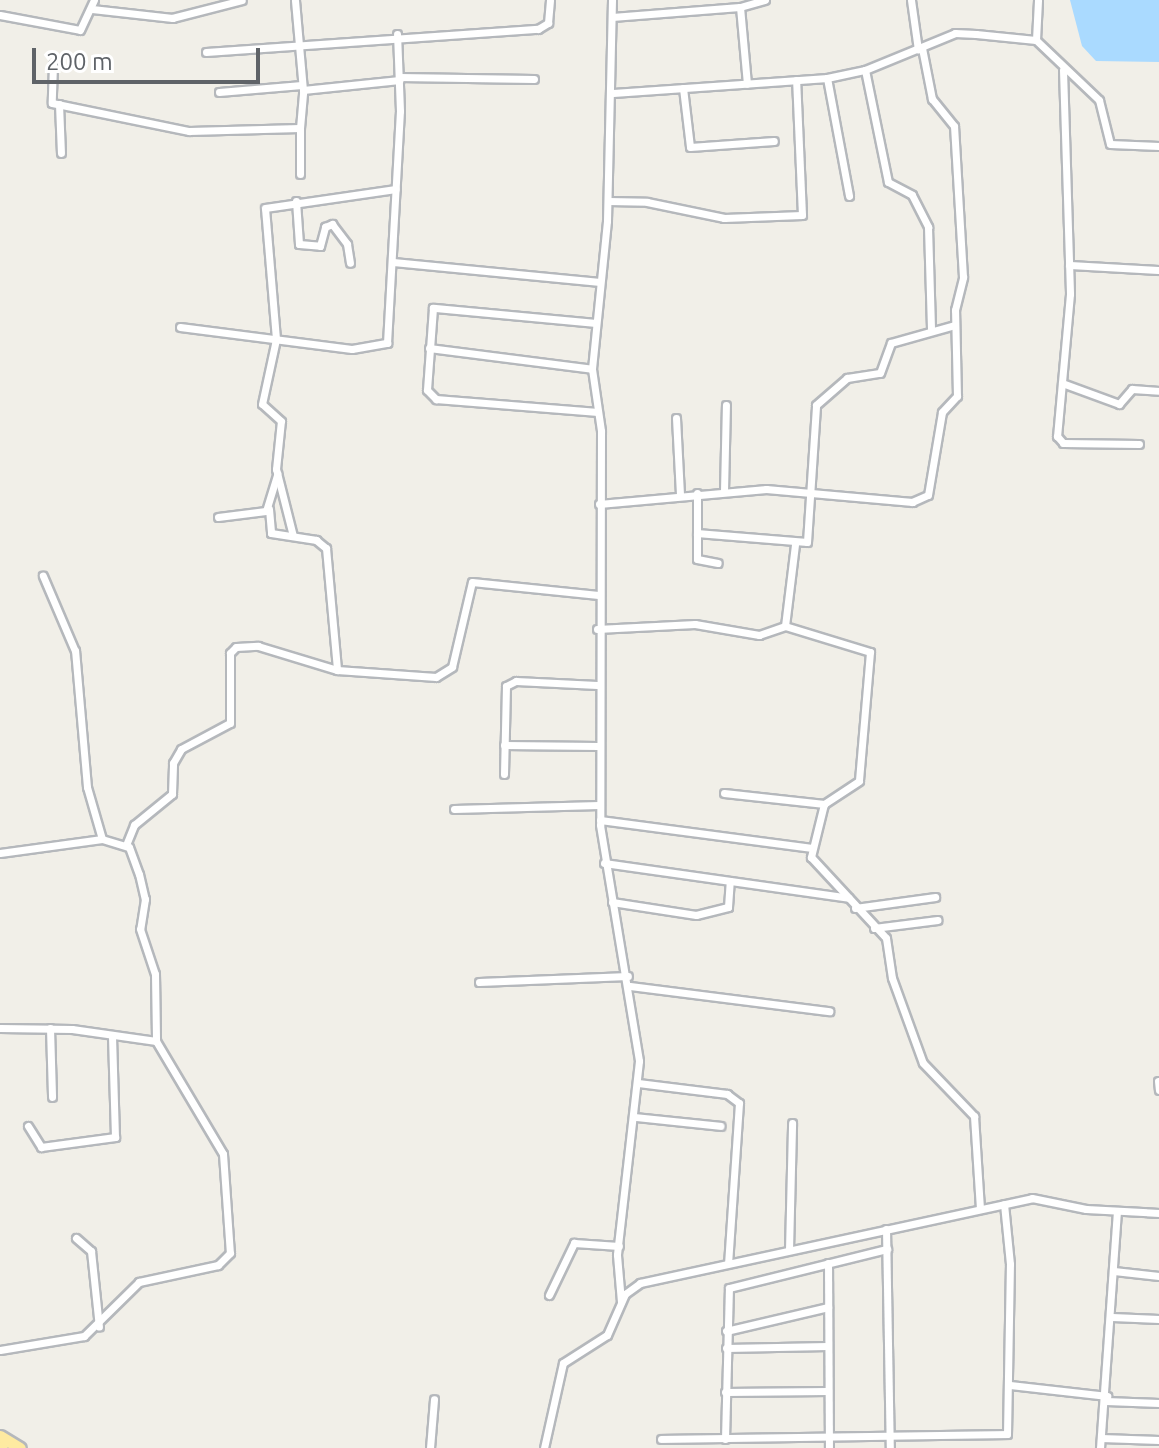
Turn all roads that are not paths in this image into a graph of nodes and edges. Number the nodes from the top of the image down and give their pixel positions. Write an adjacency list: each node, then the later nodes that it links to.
1 (242, 0): 8 (street)
2 (295, 0): 15 (street)
3 (550, 0): 13 (street)
4 (612, 0): 12 (street)
5 (765, 0): 10 (street)
6 (911, 0): 16 (street)
7 (1038, 0): 14 (street)
8 (228, 2): 9 (street)
9 (93, 4): 11 (street)
10 (740, 7): 12 (street); 25 (street)
11 (0, 15)
12 (612, 17): 29 (street)
13 (397, 34): 15 (street); 21 (street)
14 (1036, 40): 16 (street); 20 (street)
15 (299, 43): 17 (street); 26 (street)
16 (920, 49): 19 (street); 46 (street)
17 (206, 52)
18 (53, 65): 30 (street)
19 (865, 70): 22 (street); 48 (street)
20 (1063, 70): 33 (street); 42 (street)
21 (399, 78): 23 (street); 26 (street); 36 (street)
22 (827, 78): 24 (street); 37 (street)
23 (534, 79)
24 (796, 80): 25 (street); 39 (street)
25 (747, 84): 27 (street)
26 (303, 88): 28 (street); 31 (street)
27 (683, 88): 29 (street); 32 (street)
28 (219, 92)
29 (613, 93): 39 (street)
30 (59, 104): 31 (street); 34 (street)
31 (300, 128): 35 (street)
32 (774, 141)
33 (1159, 146)
34 (61, 153)
35 (300, 174)
36 (396, 189): 38 (street); 40 (street)
37 (849, 196)
38 (296, 201): 41 (street); 49 (street)
39 (608, 201): 44 (street)
40 (393, 262): 44 (street); 49 (street)
41 (350, 263)
42 (1069, 265): 43 (street); 52 (street)
43 (1159, 270)
44 (600, 282): 45 (street)
45 (596, 323): 50 (street); 51 (street)
46 (955, 325): 48 (street); 61 (street)
47 (180, 327): 49 (street)
48 (931, 329): 61 (street)
49 (276, 339): 58 (street)
50 (429, 348): 51 (street); 55 (street)
51 (592, 369): 55 (street)
52 (1062, 383): 53 (street); 57 (street)
53 (1159, 391)
54 (726, 405): 59 (street)
55 (597, 412): 63 (street)
56 (676, 418): 62 (street)
57 (1139, 444)
58 (277, 474): 64 (street); 67 (street)
59 (724, 491): 60 (street); 61 (street)
60 (697, 493): 62 (street); 66 (street)
61 (810, 493): 68 (street)
62 (680, 494): 63 (street)
63 (599, 504): 71 (street)
64 (269, 509): 65 (street); 67 (street)
65 (218, 517)
66 (697, 533): 68 (street); 69 (street)
67 (293, 536): 74 (street)
68 (795, 544): 72 (street)
69 (718, 563)
70 (43, 576): 84 (street)
71 (598, 595): 73 (street); 74 (street)
72 (785, 626): 73 (street); 80 (street)
73 (597, 629): 75 (street)
74 (337, 670): 85 (street)
75 (597, 685): 76 (street); 77 (street)
76 (504, 745): 77 (street); 78 (street)
77 (598, 746): 81 (street)
78 (504, 774)
79 (724, 793): 80 (street)
80 (824, 804): 86 (street)
81 (599, 805): 82 (street); 83 (street)
82 (454, 809)
83 (600, 820): 86 (street); 88 (street)
84 (102, 839): 85 (street); 87 (street)
85 (126, 845): 103 (street)
86 (812, 848): 91 (street)
87 (0, 853)
88 (604, 863): 89 (street); 92 (street)
89 (730, 881): 91 (street); 92 (street)
90 (935, 897): 93 (street)
91 (849, 898): 93 (street)
92 (612, 902): 96 (street)
93 (855, 908): 95 (street)
94 (937, 920): 95 (street)
95 (874, 928): 113 (street)
96 (628, 976): 97 (street); 98 (street)
97 (479, 982)
98 (630, 986): 99 (street); 105 (street)
99 (829, 1011)
100 (0, 1027): 101 (street)
101 (50, 1028): 102 (street); 107 (street)
102 (112, 1037): 103 (street); 110 (street)
103 (156, 1041): 130 (street)
104 (1158, 1081): 106 (street)
105 (638, 1083): 108 (street); 121 (street)
106 (1159, 1090)
107 (52, 1097)
108 (635, 1117): 111 (street); 118 (street)
109 (792, 1123): 120 (street)
110 (28, 1126)
111 (721, 1126)
112 (1004, 1204): 113 (street); 114 (street); 135 (street)
113 (980, 1209): 116 (street)
114 (1117, 1212): 115 (street); 123 (street)
115 (1159, 1213)
116 (886, 1229): 119 (street); 120 (street)
117 (76, 1238): 130 (street)
118 (619, 1246): 125 (street); 126 (street)
119 (887, 1249): 122 (street); 147 (street)
120 (789, 1250): 121 (street)
121 (728, 1263): 126 (street)
122 (828, 1263): 127 (street); 131 (street)
123 (1114, 1271): 124 (street); 128 (street)
124 (1159, 1276)
125 (549, 1295)
126 (621, 1302): 150 (street)
127 (828, 1307): 131 (street); 132 (street)
128 (1112, 1317): 129 (street); 138 (street)
129 (1159, 1319)
130 (99, 1327): 134 (street)
131 (726, 1331): 133 (street)
132 (828, 1346): 133 (street); 136 (street)
133 (726, 1348): 137 (street)
134 (0, 1350)
135 (1010, 1385): 138 (street); 147 (street)
136 (828, 1391): 137 (street); 146 (street)
137 (725, 1392): 144 (street)
138 (1107, 1398): 140 (street); 142 (street)
139 (434, 1399): 149 (street)
140 (1159, 1403)
141 (0, 1436): 148 (highway)
142 (1101, 1438): 145 (street); 151 (street)
143 (661, 1439): 144 (street)
144 (725, 1439): 146 (street)
145 (1159, 1440)
146 (829, 1444): 147 (street)
147 (890, 1444)
148 (20, 1448)
149 (430, 1448)
150 (544, 1448)
151 (1100, 1448)

